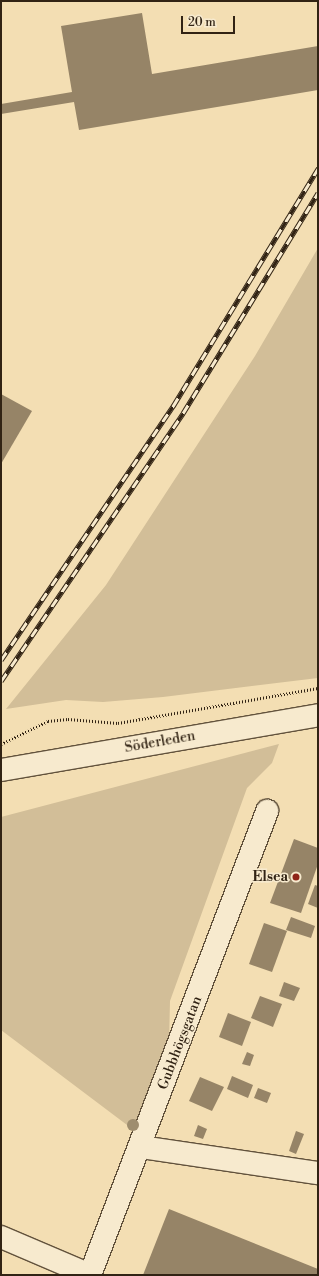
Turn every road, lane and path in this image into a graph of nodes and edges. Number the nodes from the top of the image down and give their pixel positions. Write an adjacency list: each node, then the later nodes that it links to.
1 (318, 688): 3 (path)
2 (318, 715): 4 (street, Söderleden)
3 (1, 744)
4 (1, 770)
5 (267, 811): 6 (street, Gubbhögsgatan)
6 (133, 1168): 7 (street); 9 (street, Gubbhögsgatan)
7 (318, 1173)
8 (1, 1237): 9 (street)
9 (90, 1275)

